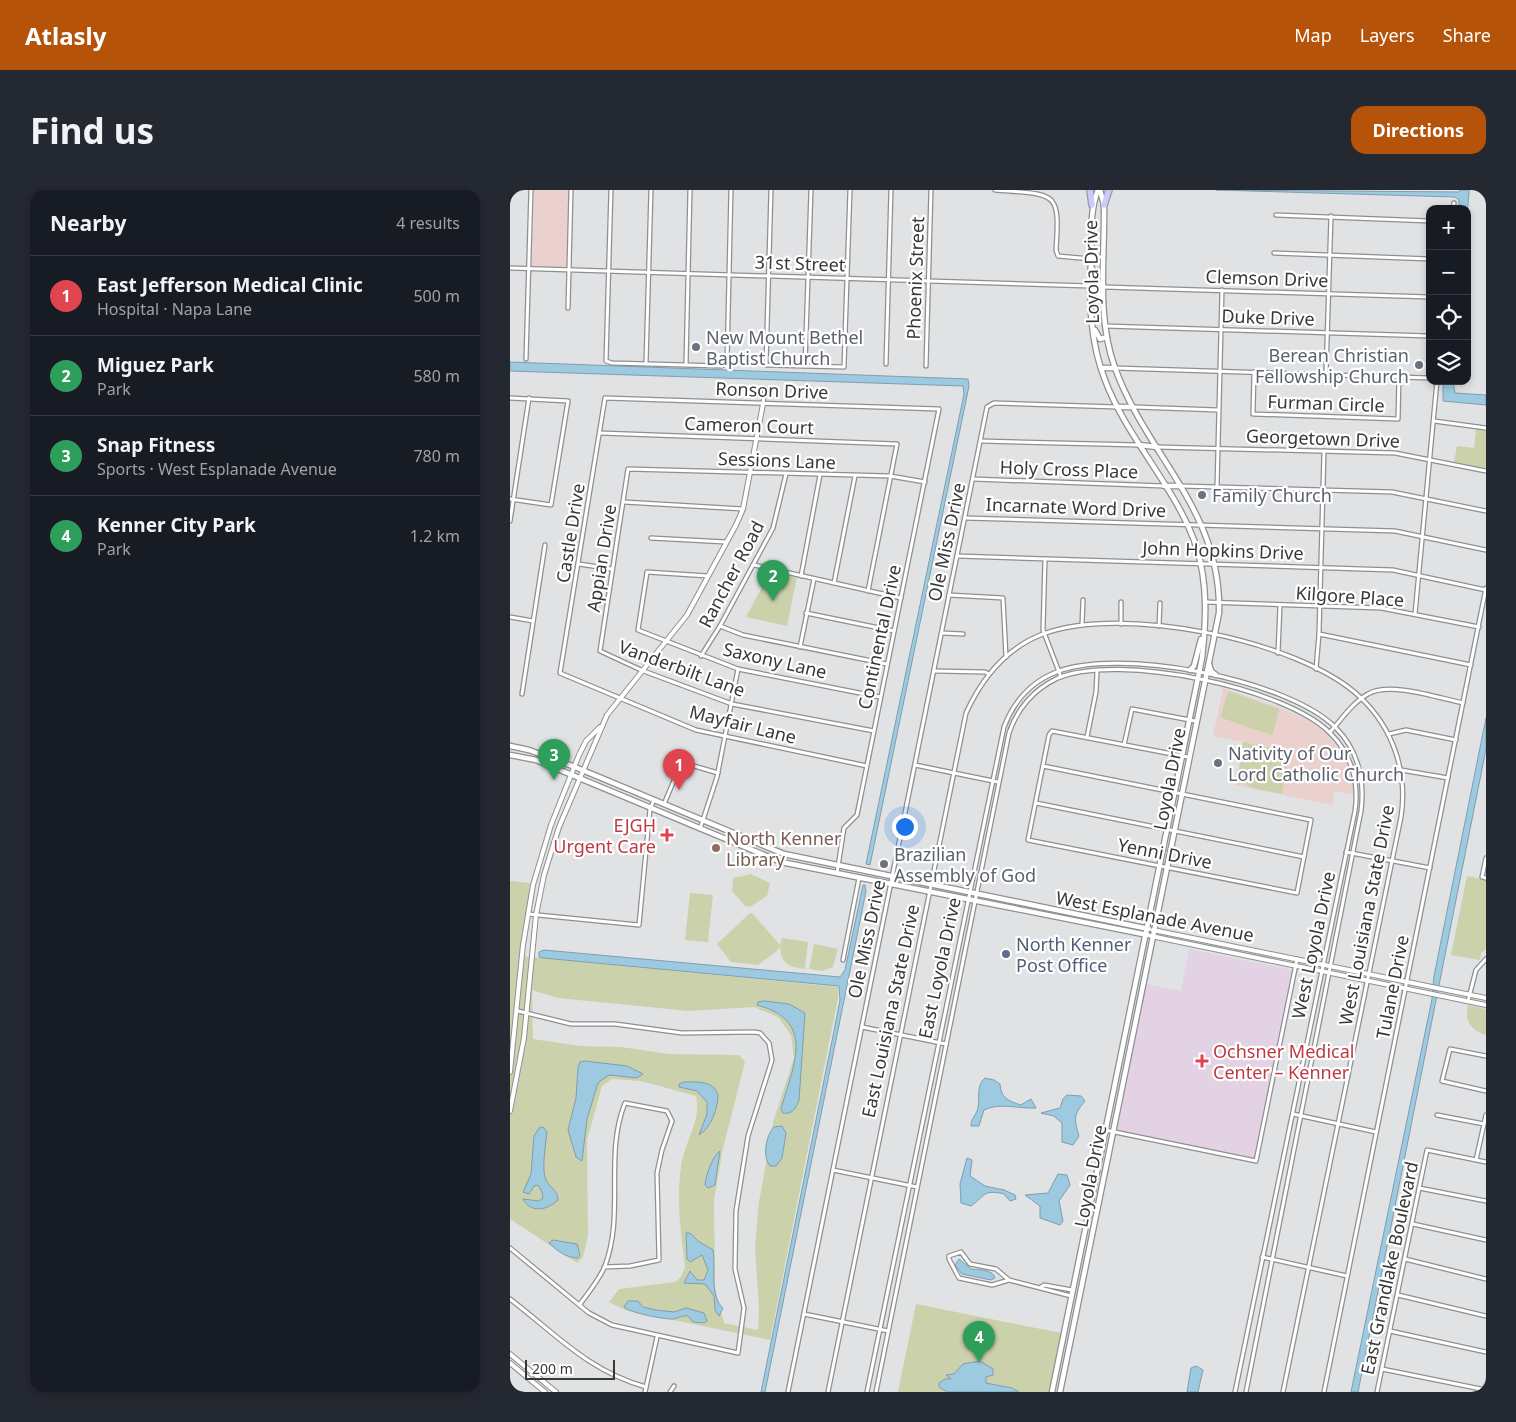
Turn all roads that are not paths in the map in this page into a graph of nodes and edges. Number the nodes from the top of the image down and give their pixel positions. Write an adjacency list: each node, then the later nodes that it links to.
1 (531, 190): 27 (street)
2 (571, 190): 28 (street)
3 (611, 190): 29 (street)
4 (651, 190): 30 (street)
5 (690, 190): 31 (street)
6 (731, 190): 32 (street)
7 (771, 190): 33 (street)
8 (811, 190): 34 (street)
9 (850, 190): 35 (street)
10 (891, 190): 36 (street)
11 (931, 190): 37 (street, Phoenix Street)
12 (995, 190): 25 (street)
13 (1090, 190): 16 (highway)
14 (1099, 190): 16 (main road, Loyola Drive); 17 (main road, Loyola Drive)
15 (1109, 190): 17 (highway)
16 (1092, 205): 25 (main road, Loyola Drive)
17 (1104, 205): 23 (main road, Loyola Drive)
18 (1276, 215): 19 (street)
19 (1331, 216): 20 (street); 22 (street)
20 (1426, 221)
21 (1274, 253): 22 (street)
22 (1330, 255): 24 (street); 41 (street)
23 (1104, 256): 25 (street); 39 (main road, Loyola Drive)
24 (1426, 259)
25 (1091, 261): 38 (main road, Loyola Drive); 39 (main road)
26 (510, 268): 27 (street, 31st Street)
27 (529, 269): 28 (street, 31st Street); 51 (street)
28 (569, 270): 29 (street, 31st Street); 44 (street)
29 (608, 271): 30 (street, 31st Street); 52 (street)
30 (649, 272): 31 (street, 31st Street); 52 (street)
31 (689, 273): 32 (street, 31st Street); 53 (street)
32 (728, 275): 33 (street, 31st Street); 53 (street)
33 (768, 276): 34 (street, 31st Street); 55 (street)
34 (808, 277): 35 (street, 31st Street); 55 (street)
35 (848, 278): 36 (street, 31st Street); 55 (street)
36 (888, 279): 37 (street, 31st Street); 54 (street)
37 (928, 280): 38 (street, 31st Street); 56 (street, Phoenix Street)
38 (1090, 286): 43 (main road); 45 (main road, Loyola Drive)
39 (1104, 286): 40 (street, Clemson Drive); 43 (main road, Loyola Drive)
40 (1222, 290): 41 (street, Clemson Drive); 47 (street)
41 (1329, 294): 42 (street, Clemson Drive); 48 (street)
42 (1426, 297)
43 (1103, 305): 46 (main road, Loyola Drive)
44 (568, 308)
45 (1091, 319): 50 (main road); 57 (main road, Loyola Drive)
46 (1105, 326): 47 (street, Duke Drive); 50 (main road, Loyola Drive)
47 (1221, 329): 48 (street, Duke Drive); 59 (street)
48 (1328, 332): 49 (street, Duke Drive); 61 (street)
49 (1426, 336)
50 (1107, 337): 58 (main road, Loyola Drive)
51 (526, 359)
52 (646, 363): 53 (street)
53 (686, 364)
54 (886, 364)
55 (805, 366)
56 (926, 366)
57 (1101, 368): 58 (main road); 70 (main road, Loyola Drive)
58 (1115, 368): 59 (street); 71 (main road, Loyola Drive)
59 (1220, 371): 60 (street); 73 (street)
60 (1254, 372): 61 (street); 62 (street, Furman Circle)
61 (1326, 374): 62 (street)
62 (1399, 377): 63 (street)
63 (1426, 378)
64 (1437, 385): 74 (street)
65 (765, 388): 69 (street)
66 (510, 398): 67 (street)
67 (529, 398): 98 (street); 98 (street)
68 (605, 398): 69 (street, Ronson Drive); 76 (street, Castle Drive)
69 (763, 404): 72 (street, Ronson Drive); 77 (street)
70 (1117, 407): 71 (main road); 78 (street, Ole Miss Drive); 79 (main road, Loyola Drive)
71 (1133, 408): 73 (street); 80 (main road, Loyola Drive)
72 (939, 409): 92 (street, Continental Drive)
73 (1218, 410): 81 (street)
74 (1434, 421): 75 (street); 83 (street)
75 (1486, 428)
76 (600, 433): 77 (street, Cameron Court); 114 (street, Castle Drive)
77 (756, 439): 86 (street); 90 (street, Cameron Court)
78 (980, 440): 79 (street); 91 (street, Ole Miss Drive)
79 (1139, 445): 80 (main road); 93 (main road, Loyola Drive)
80 (1157, 447): 81 (street, Georgetown Drive); 94 (main road, Loyola Drive)
81 (1218, 448): 82 (street, Georgetown Drive); 95 (street)
82 (1324, 451): 83 (street, Georgetown Drive); 96 (street)
83 (1431, 460): 85 (street, Georgetown Drive); 97 (street)
84 (628, 469): 86 (street, Sessions Lane); 99 (street, Appian Drive)
85 (1486, 471)
86 (750, 473): 87 (street, Sessions Lane); 100 (street)
87 (786, 474): 88 (street, Sessions Lane); 117 (street, Rancher Road)
88 (820, 475): 89 (street, Sessions Lane); 121 (street)
89 (854, 476): 90 (street, Sessions Lane); 124 (street)
90 (890, 476): 92 (street, Sessions Lane); 126 (street)
91 (973, 479): 93 (street, Holy Cross Place); 102 (street, Ole Miss Drive)
92 (924, 482): 128 (street, Continental Drive)
93 (1164, 486): 94 (main road); 104 (main road, Loyola Drive)
94 (1181, 486): 95 (street); 105 (main road, Loyola Drive)
95 (1217, 487): 96 (street)
96 (1322, 490): 97 (street); 106 (street)
97 (1427, 498): 101 (street); 108 (street)
98 (512, 499): 103 (street)
99 (624, 502): 100 (street); 119 (street, Appian Drive)
100 (742, 509): 109 (street)
101 (1486, 511)
102 (965, 518): 104 (street, Incarnate Word Drive); 112 (street, Ole Miss Drive)
103 (510, 521)
104 (1187, 524): 105 (street, Incarnate Word Drive); 115 (main road, Loyola Drive)
105 (1202, 525): 106 (street); 116 (main road, Loyola Drive)
106 (1321, 528): 108 (street); 118 (street)
107 (651, 538): 109 (street)
108 (1423, 538): 111 (street); 122 (street)
109 (726, 542): 120 (street)
110 (545, 545): 139 (street)
111 (1486, 550)
112 (957, 556): 113 (street, John Hopkins Drive); 127 (street, Ole Miss Drive)
113 (1045, 559): 115 (street, John Hopkins Drive); 149 (street)
114 (579, 564): 119 (street); 168 (street, Castle Drive)
115 (1201, 564): 116 (street, John Hopkins Drive); 131 (main road, Loyola Drive)
116 (1215, 564): 118 (street, John Hopkins Drive); 132 (main road, Loyola Drive)
117 (754, 565): 121 (street); 142 (street, Rancher Road)
118 (1320, 567): 122 (street, John Hopkins Drive); 135 (street)
119 (612, 569): 154 (street, Appian Drive)
120 (708, 576): 152 (street); 152 (street, Saxony Lane)
121 (801, 576): 123 (street)
122 (1419, 576): 125 (street, John Hopkins Drive); 137 (street)
123 (814, 579): 124 (street); 136 (street)
124 (834, 583): 126 (street)
125 (1486, 589): 144 (street, Tulane Drive)
126 (868, 591): 128 (street)
127 (949, 595): 147 (street, Ole Miss Drive); 157 (street)
128 (901, 598): 145 (street, Continental Drive)
129 (1082, 600): 141 (street)
130 (1121, 602): 140 (street)
131 (1205, 602): 132 (street, Kilgore Place); 146 (main road, Loyola Drive)
132 (1219, 602): 134 (street, Kilgore Place); 150 (main road, Loyola Drive)
133 (1160, 603): 143 (street)
134 (1280, 605): 135 (street, Kilgore Place); 155 (street)
135 (1320, 606): 137 (street, Kilgore Place); 151 (street)
136 (806, 613): 145 (street); 153 (street)
137 (1415, 614): 144 (street, Kilgore Place)
138 (510, 617): 139 (street)
139 (533, 621): 176 (street)
140 (1121, 624): 141 (street, East Louisiana State Drive); 143 (street, East Louisiana State Drive)
141 (1082, 625): 149 (street, East Louisiana State Drive)
142 (720, 626): 153 (street); 156 (street, Rancher Road)
143 (1159, 626): 146 (street, East Louisiana State Drive)
144 (1479, 627): 160 (street, Tulane Drive)
145 (894, 631): 159 (street, Continental Drive)
146 (1203, 632): 150 (street, East Louisiana State Drive); 164 (main road); 169 (main road, Loyola Drive)
147 (942, 633): 148 (street); 165 (street, Ole Miss Drive)
148 (963, 634)
149 (1044, 634): 157 (street, East Louisiana State Drive); 166 (street)
150 (1216, 634): 155 (street, West Louisiana State Drive); 158 (main road, Loyola Drive)
151 (1319, 634): 160 (street); 162 (street)
152 (666, 642): 156 (street, Saxony Lane); 163 (street)
153 (800, 647): 159 (street)
154 (600, 651): 163 (street, Vanderbilt Lane)
155 (1278, 653): 162 (street, West Louisiana State Drive)
156 (701, 656): 161 (street, Saxony Lane)
157 (1006, 657): 171 (street, East Louisiana State Drive)
158 (1209, 658): 170 (main road, Loyola Drive); 172 (main road)
159 (887, 664): 178 (street, Continental Drive)
160 (1471, 665): 180 (street, Tulane Drive)
161 (738, 669): 178 (street, Saxony Lane); 181 (street)
162 (1316, 669): 179 (street, West Louisiana State Drive)
163 (641, 670): 177 (street); 181 (street, Vanderbilt Lane)
164 (1190, 670): 166 (street, East Loyola Drive); 169 (street, East Loyola Drive)
165 (934, 671): 171 (street); 202 (street, Ole Miss Drive)
166 (1058, 671): 173 (street); 213 (street, East Loyola Drive)
167 (1097, 671): 173 (street, East Loyola Drive); 174 (street, East Loyola Drive); 189 (street)
168 (560, 672): 177 (street, Mayfair Lane)
169 (1199, 672): 170 (street, East Loyola Drive); 174 (main road, Loyola Drive)
170 (1205, 673): 172 (street, East Loyola Drive); 175 (main road, Loyola Drive)
171 (989, 674): 208 (street, East Louisiana State Drive)
172 (1216, 675): 185 (street, West Loyola Drive)
173 (1061, 677): 214 (street, East Loyola Drive)
174 (1197, 679): 175 (street, East Loyola Drive); 182 (main road, Loyola Drive)
175 (1204, 680): 183 (main road, Loyola Drive); 187 (street, West Loyola Drive)
176 (522, 694)
177 (620, 697): 184 (street); 190 (street, Mayfair Lane)
178 (880, 698): 186 (street, Continental Drive)
179 (1362, 698): 180 (street); 185 (street); 188 (street, West Louisiana State Drive)
180 (1463, 703): 191 (street, Tulane Drive)
181 (732, 704): 186 (street, Vanderbilt Lane); 190 (street)
182 (1189, 720): 183 (street); 194 (street); 198 (main road, Loyola Drive)
183 (1195, 721): 199 (main road, Loyola Drive)
184 (601, 726): 192 (street); 193 (street)
185 (1335, 727): 187 (street); 238 (street, West Loyola Drive)
186 (874, 731): 203 (street, Continental Drive)
187 (1330, 732): 237 (street, West Loyola Drive)
188 (1389, 734): 191 (street); 207 (street, West Louisiana State Drive)
189 (1087, 737): 194 (street); 204 (street)
190 (726, 738): 203 (street, Mayfair Lane); 209 (street)
191 (1456, 740): 212 (street, Tulane Drive)
192 (586, 741): 193 (street); 205 (street)
193 (594, 744): 206 (street)
194 (1124, 745): 198 (street)
195 (510, 747): 196 (main road, West Esplanade Avenue)
196 (533, 752): 197 (main road); 200 (main road, West Esplanade Avenue)
197 (511, 755): 201 (main road, West Esplanade Avenue)
198 (1182, 756): 199 (street); 219 (main road, Loyola Drive)
199 (1188, 757): 221 (main road, Loyola Drive)
200 (553, 759): 201 (main road); 205 (main road, West Esplanade Avenue)
201 (536, 760): 210 (main road, West Esplanade Avenue)
202 (916, 765): 208 (street); 253 (street, Ole Miss Drive)
203 (867, 766): 245 (street, Continental Drive)
204 (1043, 766): 219 (street); 224 (street)
205 (575, 767): 206 (main road, West Esplanade Avenue); 210 (street)
206 (582, 770): 211 (street); 215 (main road, West Esplanade Avenue)
207 (1401, 770): 212 (street); 243 (street, West Louisiana State Drive)
208 (953, 772): 213 (street); 258 (street, East Louisiana State Drive)
209 (718, 773): 225 (street); 230 (street)
210 (571, 776): 211 (main road, West Esplanade Avenue); 232 (street)
211 (579, 778): 216 (main road, West Esplanade Avenue); 233 (street)
212 (1448, 778): 248 (street, Tulane Drive)
213 (992, 780): 214 (street); 261 (street, East Loyola Drive)
214 (998, 782): 262 (street, East Loyola Drive)
215 (613, 784): 216 (main road); 217 (main road, West Esplanade Avenue)
216 (595, 785): 218 (main road, West Esplanade Avenue)
217 (620, 787): 218 (main road); 220 (main road, West Esplanade Avenue)
218 (607, 790): 222 (main road, West Esplanade Avenue)
219 (1174, 793): 221 (street); 234 (main road, Loyola Drive)
220 (640, 794): 222 (main road); 223 (main road, West Esplanade Avenue)
221 (1181, 794): 236 (main road, Loyola Drive); 240 (street)
222 (618, 795): 227 (main road, West Esplanade Avenue)
223 (654, 800): 225 (main road, West Esplanade Avenue); 227 (street)
224 (1036, 802): 234 (street); 246 (street, Yenni Drive)
225 (664, 804): 226 (main road, West Esplanade Avenue)
226 (670, 807): 228 (main road, West Esplanade Avenue); 229 (main road)
227 (650, 809): 229 (main road, West Esplanade Avenue); 271 (street)
228 (687, 814): 230 (main road, West Esplanade Avenue); 231 (main road)
229 (668, 816): 231 (main road, West Esplanade Avenue)
230 (703, 821): 235 (street); 239 (main road, West Esplanade Avenue)
231 (682, 822): 235 (main road, West Esplanade Avenue)
232 (551, 825): 233 (street); 251 (street)
233 (558, 827): 252 (street)
234 (1167, 829): 236 (street); 246 (main road, Loyola Drive)
235 (699, 830): 244 (main road, West Esplanade Avenue)
236 (1173, 830): 240 (street); 247 (main road, Loyola Drive)
237 (1346, 852): 238 (street); 286 (street, West Loyola Drive)
238 (1353, 854): 243 (street); 288 (street, West Loyola Drive)
239 (797, 856): 242 (main road, West Esplanade Avenue); 244 (main road)
240 (1304, 857): 247 (street, Yenni Drive)
241 (1486, 858): 255 (street)
242 (820, 861): 245 (main road, West Esplanade Avenue); 249 (main road)
243 (1392, 861): 248 (street); 291 (street, West Louisiana State Drive)
244 (789, 864): 249 (main road, West Esplanade Avenue)
245 (838, 865): 250 (street, Continental Drive); 253 (main road, West Esplanade Avenue)
246 (1159, 865): 247 (street, Yenni Drive); 272 (main road, Loyola Drive)
247 (1165, 867): 273 (main road, Loyola Drive)
248 (1430, 868): 293 (street, Tulane Drive)
249 (822, 870): 250 (main road, West Esplanade Avenue)
250 (837, 873): 254 (main road, West Esplanade Avenue)
251 (536, 874): 252 (street); 257 (street)
252 (544, 875): 259 (street)
253 (892, 877): 256 (street, Ole Miss Drive); 258 (main road, West Esplanade Avenue)
254 (858, 878): 256 (main road, West Esplanade Avenue); 284 (street)
255 (1484, 878)
256 (891, 884): 260 (main road, West Esplanade Avenue); 301 (street, Ole Miss Drive)
257 (533, 885): 259 (street); 270 (street)
258 (930, 885): 260 (street, East Louisiana State Drive); 261 (main road, West Esplanade Avenue)
259 (541, 886): 271 (street)
260 (929, 892): 263 (main road, West Esplanade Avenue); 302 (street, East Louisiana State Drive)
261 (968, 892): 262 (main road, West Esplanade Avenue); 263 (street, East Loyola Drive)
262 (976, 894): 264 (main road, West Esplanade Avenue); 265 (street, East Loyola Drive)
263 (967, 899): 265 (main road, West Esplanade Avenue); 305 (street, East Loyola Drive)
264 (1000, 899): 266 (main road); 267 (main road, West Esplanade Avenue)
265 (975, 901): 266 (main road, West Esplanade Avenue); 306 (street, East Loyola Drive)
266 (999, 906): 268 (main road, West Esplanade Avenue)
267 (1035, 906): 268 (main road); 269 (main road, West Esplanade Avenue)
268 (1034, 913): 275 (main road, West Esplanade Avenue)
269 (1068, 913): 274 (main road, West Esplanade Avenue); 275 (main road)
270 (528, 914): 271 (street); 283 (street)
271 (536, 915): 285 (street)
272 (1149, 915): 273 (main road); 277 (main road, Loyola Drive)
273 (1155, 916): 278 (main road, Loyola Drive)
274 (1100, 919): 276 (main road); 277 (main road, West Esplanade Avenue)
275 (1066, 920): 276 (main road, West Esplanade Avenue)
276 (1099, 926): 279 (main road, West Esplanade Avenue)
277 (1146, 929): 278 (main road, West Esplanade Avenue); 279 (main road, Loyola Drive)
278 (1153, 930): 280 (main road, Loyola Drive); 281 (street, West Esplanade Avenue)
279 (1145, 935): 280 (main road, West Esplanade Avenue); 309 (main road, Loyola Drive)
280 (1151, 936): 287 (street, West Esplanade Avenue); 310 (main road, Loyola Drive)
281 (1297, 959): 286 (street, West Esplanade Avenue); 287 (street)
282 (1486, 959): 295 (street)
283 (523, 960): 285 (street); 299 (street)
284 (843, 960)
285 (531, 961): 300 (street)
286 (1323, 964): 288 (street, West Esplanade Avenue); 289 (street, West Loyola Drive)
287 (1295, 965): 289 (street, West Esplanade Avenue); 320 (street)
288 (1332, 966): 290 (street, West Loyola Drive); 291 (street, West Esplanade Avenue)
289 (1322, 971): 290 (street, West Esplanade Avenue); 313 (street, West Loyola Drive)
290 (1330, 972): 292 (street, West Esplanade Avenue); 316 (street, West Loyola Drive)
291 (1368, 974): 292 (street, West Louisiana State Drive); 293 (street, West Esplanade Avenue)
292 (1367, 981): 294 (street, West Esplanade Avenue); 317 (street, West Louisiana State Drive)
293 (1406, 981): 294 (street, Tulane Drive); 295 (street, West Esplanade Avenue)
294 (1405, 988): 297 (street, West Esplanade Avenue); 321 (street, Tulane Drive)
295 (1469, 994): 296 (street, West Esplanade Avenue); 297 (street)
296 (1486, 998)
297 (1468, 1001): 298 (street, West Esplanade Avenue)
298 (1486, 1005)
299 (518, 1011): 300 (street); 303 (street)
300 (526, 1012): 304 (street); 361 (street)
301 (862, 1027): 302 (street); 324 (street, Ole Miss Drive)
302 (899, 1035): 305 (street); 325 (street, East Louisiana State Drive)
303 (515, 1037): 304 (street); 308 (street)
304 (524, 1038): 312 (street)
305 (938, 1043): 306 (street); 328 (street, East Loyola Drive)
306 (946, 1044): 329 (street, East Loyola Drive)
307 (1486, 1056): 311 (street)
308 (510, 1072)
309 (1116, 1073): 310 (main road); 319 (main road, Loyola Drive)
310 (1124, 1075): 320 (main road, Loyola Drive)
311 (1486, 1091)
312 (510, 1111)
313 (1292, 1114): 316 (street); 337 (street, West Loyola Drive)
314 (1437, 1115): 318 (street)
315 (1486, 1115): 318 (street)
316 (1301, 1116): 317 (street); 340 (street, West Loyola Drive)
317 (1338, 1123): 321 (street); 343 (street, West Louisiana State Drive)
318 (1484, 1124): 322 (street)
319 (1105, 1130): 320 (street); 326 (main road, Loyola Drive)
320 (1113, 1132): 327 (main road, Loyola Drive)
321 (1376, 1132): 344 (street, Tulane Drive)
322 (1476, 1160): 323 (street); 330 (street, East Grandlake Boulevard)
323 (1486, 1162)
324 (833, 1170): 325 (street); 353 (street, Ole Miss Drive)
325 (871, 1178): 328 (street); 356 (street, East Louisiana State Drive)
326 (1095, 1181): 327 (main road); 333 (main road, Loyola Drive)
327 (1102, 1182): 334 (main road, Loyola Drive)
328 (909, 1185): 329 (street); 358 (street, East Loyola Drive)
329 (917, 1187): 359 (street, East Loyola Drive)
330 (1418, 1188): 331 (street); 332 (street, East Grandlake Boulevard)
331 (1486, 1201)
332 (1413, 1224): 335 (street); 339 (street, East Grandlake Boulevard)
333 (1083, 1238): 334 (main road); 338 (main road, Loyola Drive)
334 (1091, 1240): 341 (main road, Loyola Drive)
335 (1486, 1240)
336 (510, 1248): 352 (street)
337 (1262, 1257): 340 (street); 381 (street, West Loyola Drive)
338 (1079, 1259): 341 (main road); 348 (main road, Loyola Drive)
339 (1406, 1259): 345 (street); 349 (street, East Grandlake Boulevard)
340 (1272, 1260): 343 (street); 382 (street, West Loyola Drive)
341 (1086, 1261): 357 (main road, Loyola Drive)
342 (604, 1267): 342 (street); 352 (street)
343 (1309, 1268): 344 (street); 383 (street, West Louisiana State Drive)
344 (1347, 1276): 384 (street, Tulane Drive)
345 (1486, 1278)
346 (1009, 1280): 346 (street); 347 (street)
347 (1041, 1287): 348 (street); 350 (street)
348 (1072, 1290): 350 (main road, Loyola Drive)
349 (1398, 1295): 354 (street); 360 (street, East Grandlake Boulevard)
350 (1071, 1296): 355 (main road, Loyola Drive)
351 (510, 1299): 368 (street)
352 (580, 1304): 361 (street)
353 (804, 1314): 356 (street); 375 (street, Ole Miss Drive)
354 (1486, 1316)
355 (1066, 1320): 357 (main road); 365 (main road, Loyola Drive)
356 (842, 1321): 358 (street); 376 (street, East Louisiana State Drive)
357 (1074, 1321): 367 (main road, Loyola Drive)
358 (879, 1329): 359 (street); 377 (street, East Loyola Drive)
359 (888, 1331): 378 (street, East Loyola Drive)
360 (1390, 1331): 362 (street); 366 (street, East Grandlake Boulevard)
361 (656, 1337): 368 (street)
362 (1486, 1352)
363 (510, 1354): 372 (street)
364 (510, 1363): 371 (street)
365 (1057, 1368): 367 (main road); 379 (main road, Loyola Drive)
366 (1382, 1368): 370 (street); 385 (street, East Grandlake Boulevard)
367 (1064, 1370): 380 (main road, Loyola Drive)
368 (646, 1386): 373 (street)
369 (674, 1386): 374 (street)
370 (1486, 1390)
371 (545, 1392)
372 (556, 1392)
373 (645, 1392)
374 (670, 1392)
375 (788, 1392)
376 (828, 1392)
377 (867, 1392)
378 (876, 1392)
379 (1052, 1392)
380 (1060, 1392)
381 (1235, 1392)
382 (1246, 1392)
383 (1283, 1392)
384 (1324, 1392)
385 (1377, 1392)

